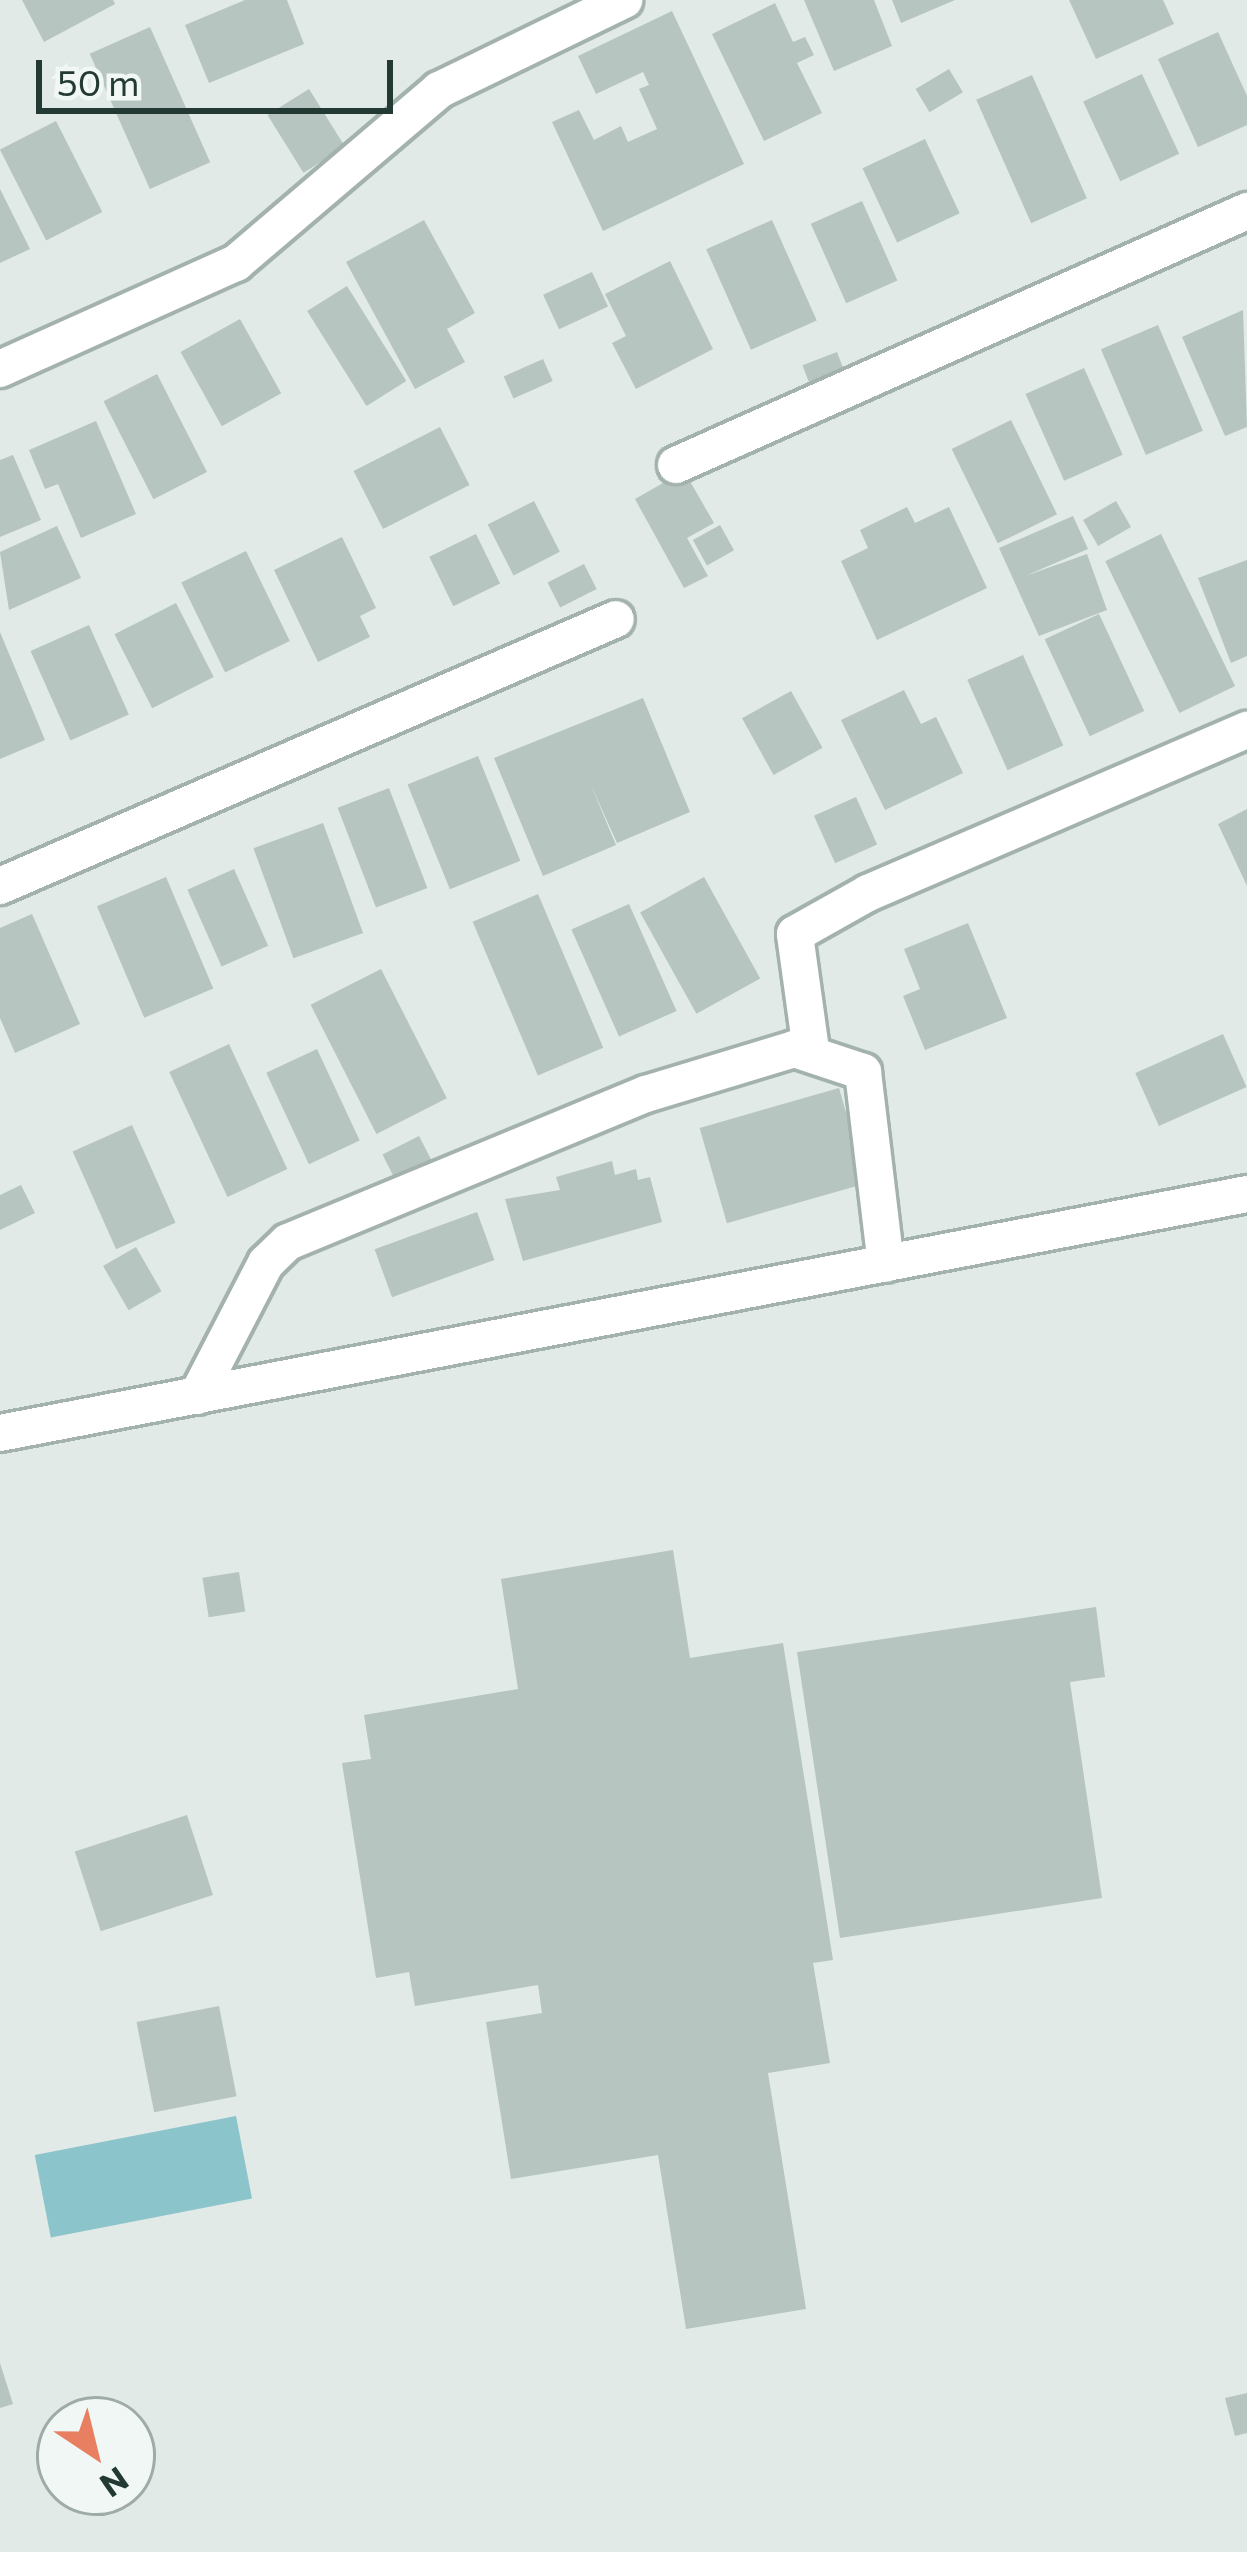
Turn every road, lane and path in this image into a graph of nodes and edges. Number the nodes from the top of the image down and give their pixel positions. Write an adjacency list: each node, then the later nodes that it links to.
1 (624, 0): 3 (street)
2 (1247, 211): 4 (street)
3 (0, 369)
4 (676, 465)
5 (616, 619): 7 (street)
6 (1247, 730): 8 (street)
7 (0, 886)
8 (811, 1050): 10 (street); 11 (street)
9 (1247, 1194): 10 (street)
10 (886, 1264): 11 (street)
11 (197, 1396): 12 (street)
12 (0, 1433)

